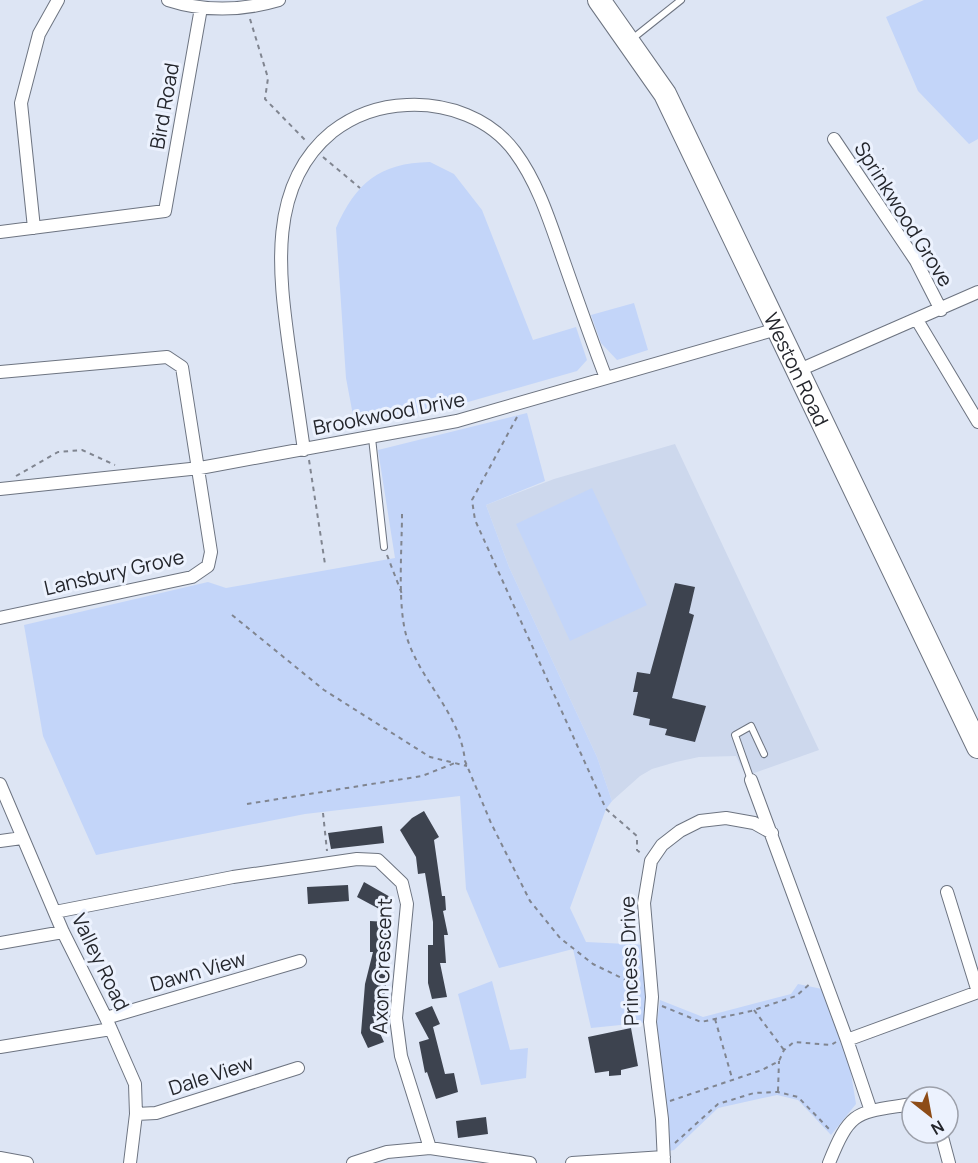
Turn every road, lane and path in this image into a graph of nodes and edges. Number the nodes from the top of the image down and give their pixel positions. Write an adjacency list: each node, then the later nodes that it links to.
1 (58, 0): 12 (street)
2 (168, 0): 6 (street)
3 (279, 0): 7 (street)
4 (599, 0): 8 (highway, Weston Road)
5 (681, 0): 8 (lane)
6 (201, 8): 7 (street); 12 (street, Bird Road)
7 (246, 8): 10 (path)
8 (629, 42): 17 (highway, Weston Road)
9 (834, 139): 15 (street, Sprinkwood Grove)
10 (315, 150): 11 (path); 20 (street); 24 (street)
11 (360, 188)
12 (34, 228): 13 (street)
13 (0, 232)
14 (978, 292): 15 (street)
15 (941, 310): 16 (street)
16 (917, 320): 18 (street); 22 (street)
17 (777, 329): 18 (highway, Weston Road); 20 (street, Brookwood Drive)
18 (797, 371): 34 (highway, Weston Road)
19 (0, 372): 25 (street)
20 (606, 378): 21 (street, Brookwood Drive)
21 (526, 402): 23 (street, Brookwood Drive); 45 (path)
22 (978, 422)
23 (372, 438): 24 (street, Brookwood Drive); 29 (lane)
24 (306, 450): 25 (street, Brookwood Drive); 30 (path)
25 (200, 468): 26 (street, Brookwood Drive); 33 (street, Lansbury Grove)
26 (137, 475): 27 (street, Brookwood Drive); 27 (path)
27 (2, 489)
28 (402, 514): 31 (path)
29 (384, 547): 31 (path)
30 (325, 564)
31 (403, 597): 37 (path)
32 (232, 615): 36 (path)
33 (0, 618)
34 (978, 747)
35 (764, 754): 38 (lane)
36 (455, 763): 37 (path); 40 (path)
37 (468, 766): 54 (path)
38 (751, 780): 42 (street)
39 (0, 784): 43 (street, Valley Road)
40 (247, 804)
41 (323, 813): 46 (path)
42 (772, 833): 45 (street); 52 (street)
43 (22, 838): 44 (street); 48 (street, Valley Road)
44 (0, 841)
45 (651, 861): 54 (street, Princess Drive)
46 (329, 863): 48 (street, Axon Crescent); 71 (street, Axon Crescent)
47 (946, 892): 53 (street)
48 (55, 912): 49 (street, Valley Road)
49 (63, 932): 50 (street); 57 (street, Valley Road)
50 (0, 943)
51 (300, 962): 57 (street, Dawn View)
52 (824, 975): 55 (path); 58 (street)
53 (978, 992): 58 (street)
54 (651, 997): 56 (path); 65 (street, Princess Drive)
55 (754, 1010): 56 (path); 60 (path)
56 (715, 1019): 63 (path)
57 (109, 1024): 59 (street, Dawn View); 68 (street, Valley Road)
58 (847, 1038): 60 (path); 67 (street)
59 (0, 1047)
60 (784, 1050): 61 (path)
61 (779, 1061): 63 (path); 64 (path)
62 (298, 1068): 68 (street, Dale View)
63 (732, 1078): 65 (path)
64 (778, 1092): 69 (path); 72 (path)
65 (660, 1105): 72 (street, Princess Drive)
66 (900, 1106): 67 (street)
67 (871, 1111): 69 (street)
68 (136, 1114): 76 (street, Valley Road)
69 (839, 1138): 79 (street)
70 (944, 1145): 80 (street)
71 (430, 1148): 74 (street); 77 (street)
72 (664, 1157): 78 (street)
73 (0, 1158): 75 (street)
74 (361, 1162)
75 (27, 1163)
76 (130, 1163)
77 (530, 1163)
78 (572, 1163)
79 (830, 1163)
80 (949, 1163)

